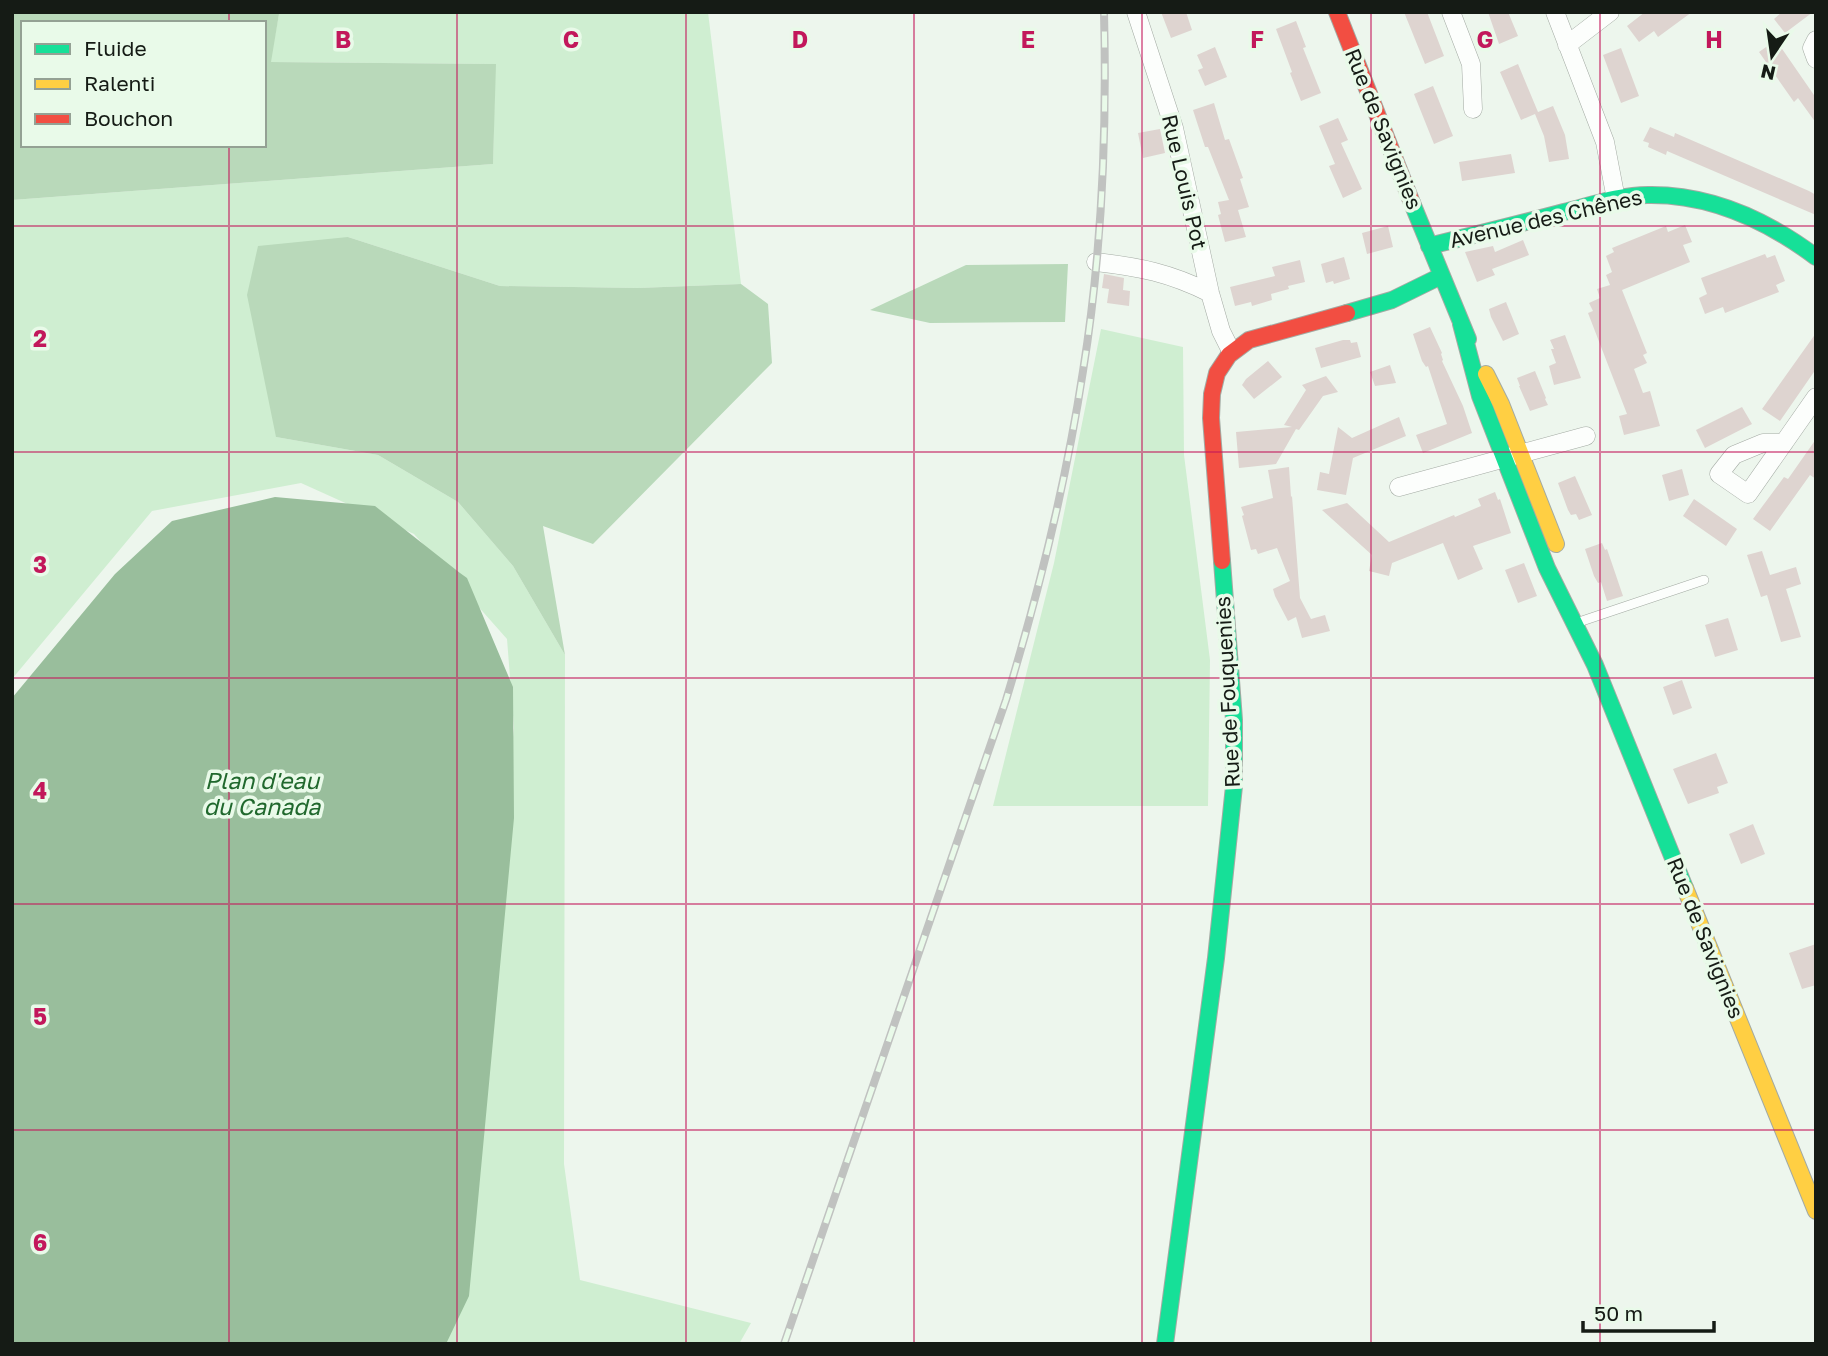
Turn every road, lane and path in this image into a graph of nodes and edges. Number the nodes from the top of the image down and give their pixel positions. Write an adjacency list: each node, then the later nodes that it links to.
1 (1136, 12): 15 (street, Rue Louis Pot)
2 (1337, 12): 11 (street, Rue de Savignies)
3 (1451, 12): 9 (street)
4 (1555, 12): 7 (street)
5 (1610, 12): 7 (street)
6 (1816, 40): 8 (street)
7 (1567, 45): 10 (street)
8 (1816, 58)
9 (1473, 109)
10 (1616, 199): 11 (street, Avenue des Chênes); 12 (street, Avenue des Chênes)
11 (1430, 246): 14 (street, Rue de Savignies)
12 (1816, 257)
13 (1096, 262): 15 (street)
14 (1441, 276): 16 (street); 20 (street, Rue de Savignies)
15 (1210, 293): 16 (street, Rue Louis Pot)
16 (1231, 351): 27 (street, Rue de Fouquenies)
17 (1816, 397): 19 (street)
18 (1586, 436): 20 (street)
19 (1784, 443)
20 (1512, 456): 21 (street); 22 (street, Rue de Savignies); 25 (street, Rue de Savignies)
21 (1399, 487)
22 (1560, 556)
23 (1568, 576): 25 (street, Rue de Savignies)
24 (1704, 580): 25 (lane)
25 (1579, 623): 26 (street, Rue de Savignies)
26 (1816, 1211)
27 (1165, 1344)

